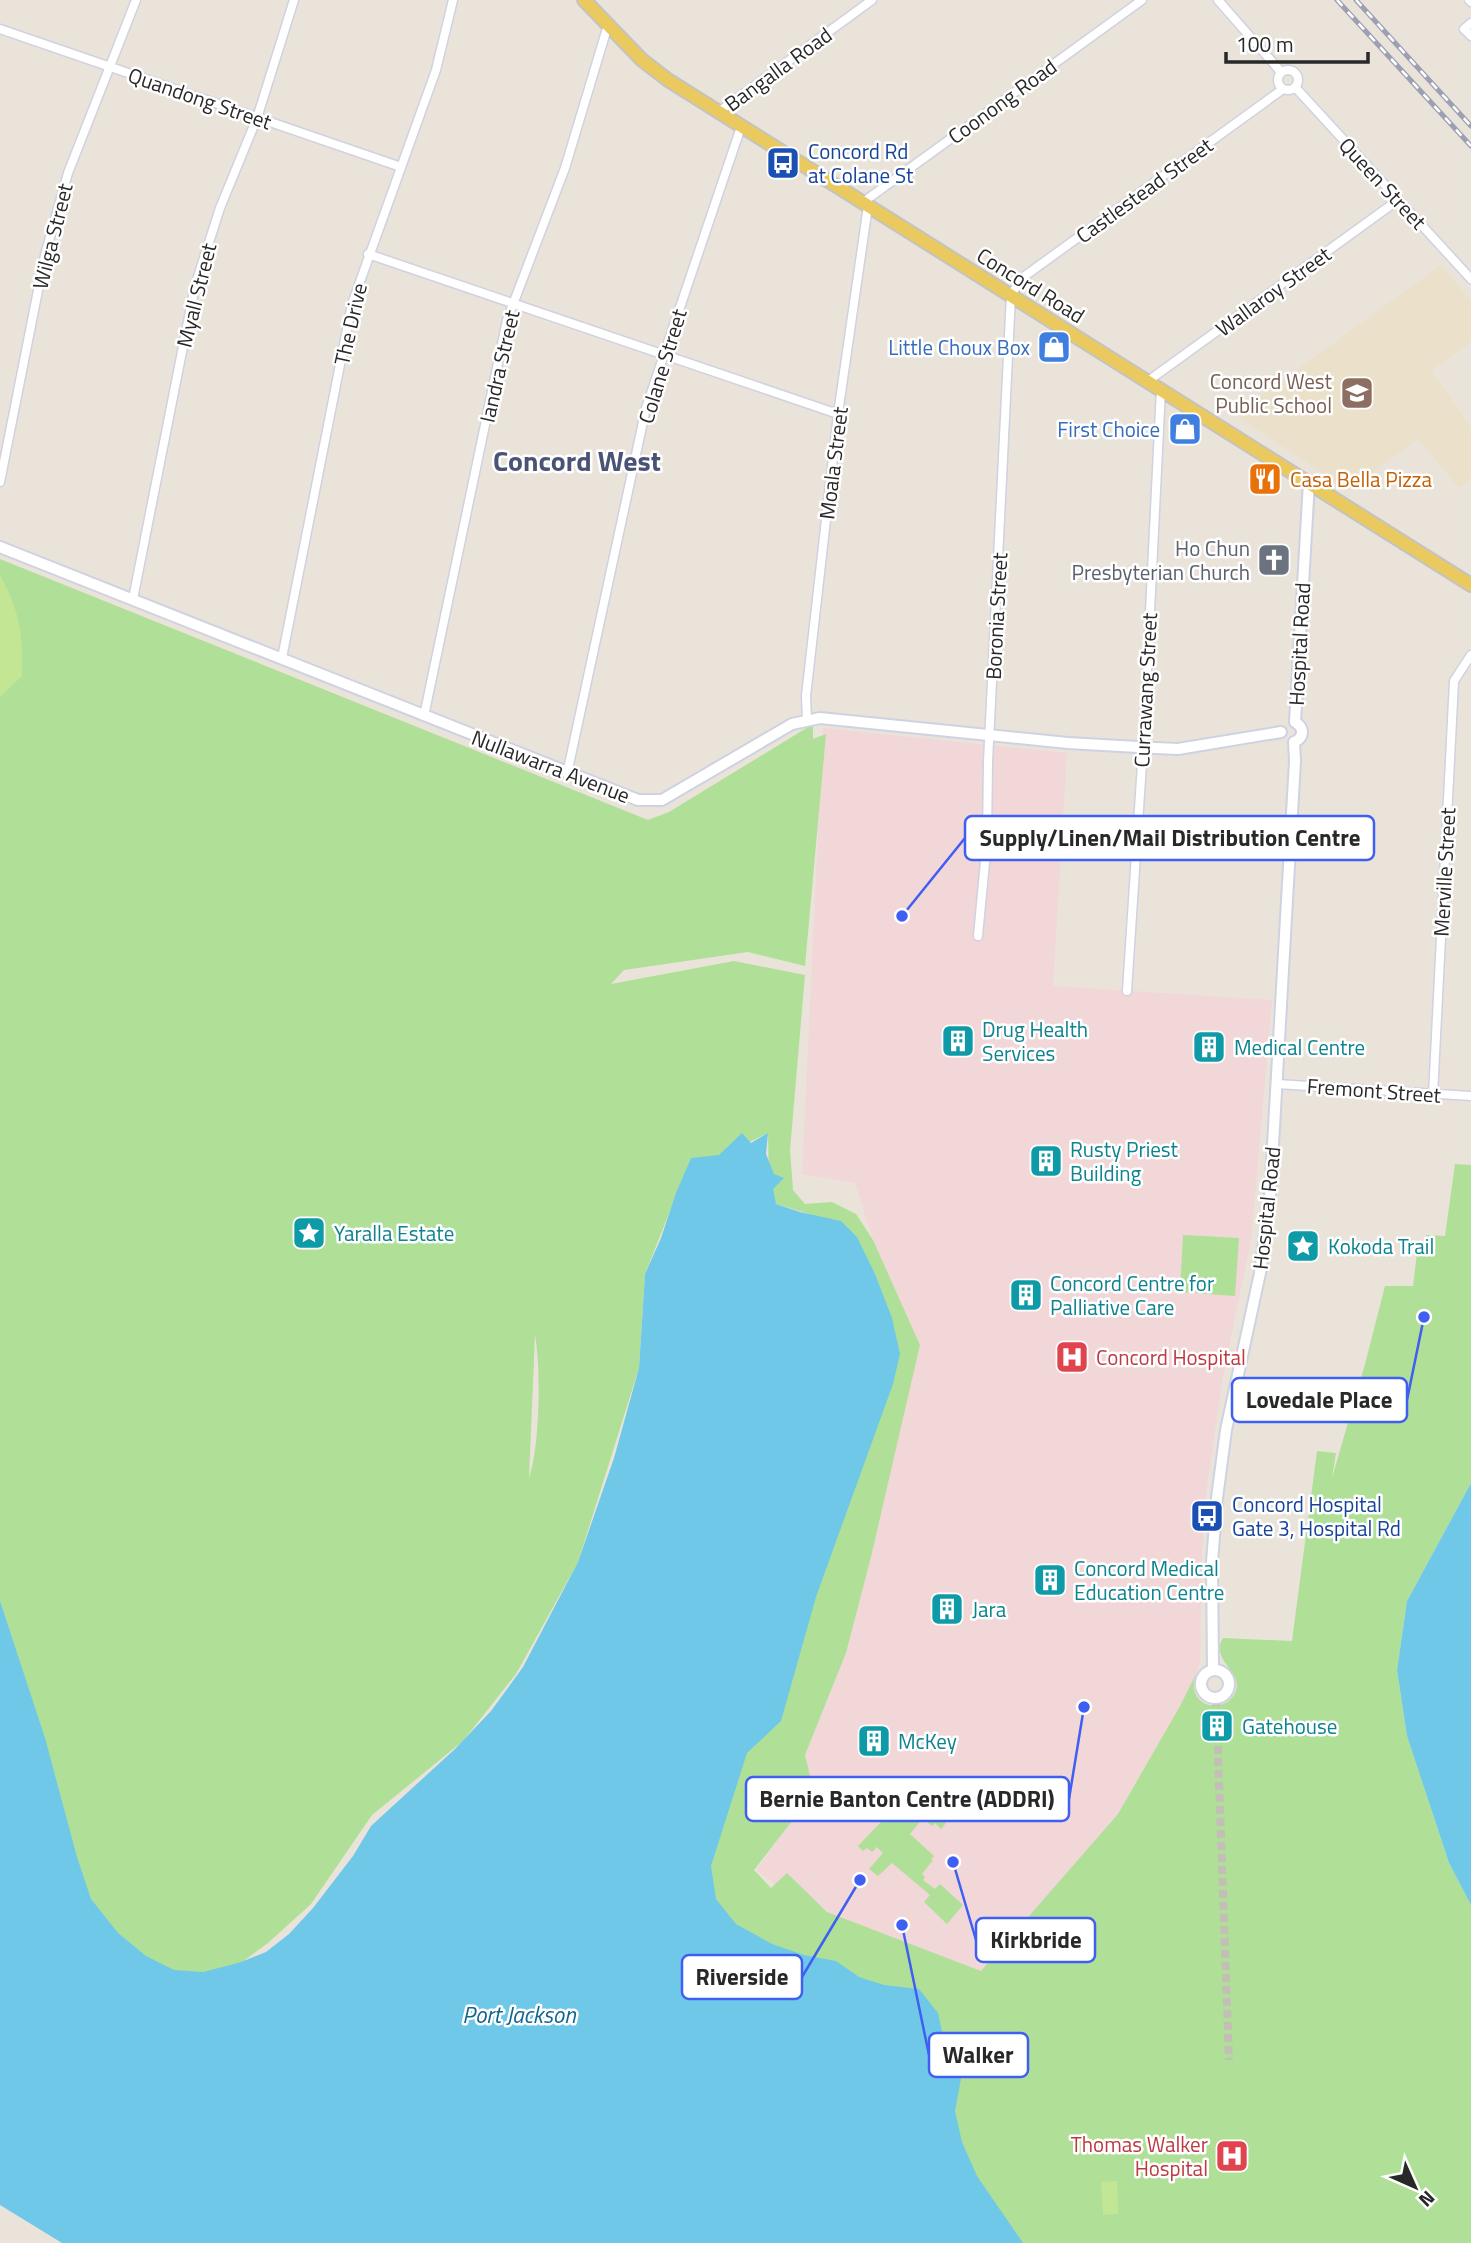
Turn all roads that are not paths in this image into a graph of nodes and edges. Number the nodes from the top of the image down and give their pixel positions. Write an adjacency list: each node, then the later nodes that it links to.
1 (136, 0): 12 (street, Wilga Street)
2 (295, 0): 17 (street, Myall Street)
3 (453, 0): 19 (street, The Drive)
4 (584, 0): 9 (main road, Concord Road)
5 (872, 0): 16 (street, Bangalla Road)
6 (1142, 0): 21 (street, Coonong Road)
7 (1218, 0): 13 (street)
8 (1471, 23): 11 (street)
9 (608, 25): 16 (main road, Concord Road); 25 (street, Iandra Street)
10 (0, 29): 12 (street, Quandong Street)
11 (1471, 36)
12 (111, 67): 17 (street, Quandong Street); 30 (street, Wilga Street)
13 (1281, 72): 14 (street); 15 (street)
14 (1295, 87): 15 (street); 20 (street, Queen Street)
15 (1283, 89): 24 (street, Castlestead Street)
16 (718, 113): 18 (main road, Concord Road)
17 (257, 118): 19 (street, Quandong Street); 34 (street, Myall Street)
18 (741, 127): 21 (main road, Concord Road); 26 (street, Colane Street)
19 (401, 167): 22 (street, The Drive)
20 (1398, 200): 23 (street, Queen Street); 27 (street, Wallaroy Street)
21 (865, 204): 24 (main road, Concord Road); 29 (street, Moala Street)
22 (368, 254): 25 (street); 36 (street, The Drive)
23 (1471, 279)
24 (1011, 295): 27 (main road, Concord Road); 41 (street, Boronia Street)
25 (513, 304): 26 (street); 37 (street, Iandra Street)
26 (664, 356): 29 (street); 44 (street, Colane Street)
27 (1148, 381): 28 (main road, Concord Road)
28 (1161, 388): 31 (main road, Concord Road); 43 (street, Currawang Street)
29 (838, 414): 38 (street, Moala Street)
30 (0, 482)
31 (1308, 482): 33 (main road, Concord Road); 39 (main road, Hospital Road)
32 (0, 547): 34 (main road, Nullawarra Avenue)
33 (1471, 585)
34 (132, 600): 36 (main road, Nullawarra Avenue)
35 (1471, 655): 48 (street, Merville Street)
36 (282, 658): 37 (main road, Nullawarra Avenue)
37 (424, 716): 44 (main road, Nullawarra Avenue)
38 (807, 720): 41 (main road, Nullawarra Avenue); 44 (main road, Nullawarra Avenue)
39 (1295, 722): 40 (main road); 42 (main road)
40 (1281, 732): 42 (main road); 43 (main road, Nullawarra Avenue)
41 (989, 735): 43 (main road, Nullawarra Avenue); 45 (street, Boronia Street)
42 (1294, 742): 47 (main road, Hospital Road)
43 (1143, 747): 46 (street, Currawang Street)
44 (567, 774)
45 (978, 936)
46 (1127, 991)
47 (1276, 1084): 48 (street, Fremont Street); 50 (main road, Hospital Road)
48 (1433, 1094): 49 (street, Fremont Street)
49 (1471, 1097)
50 (1213, 1670)

